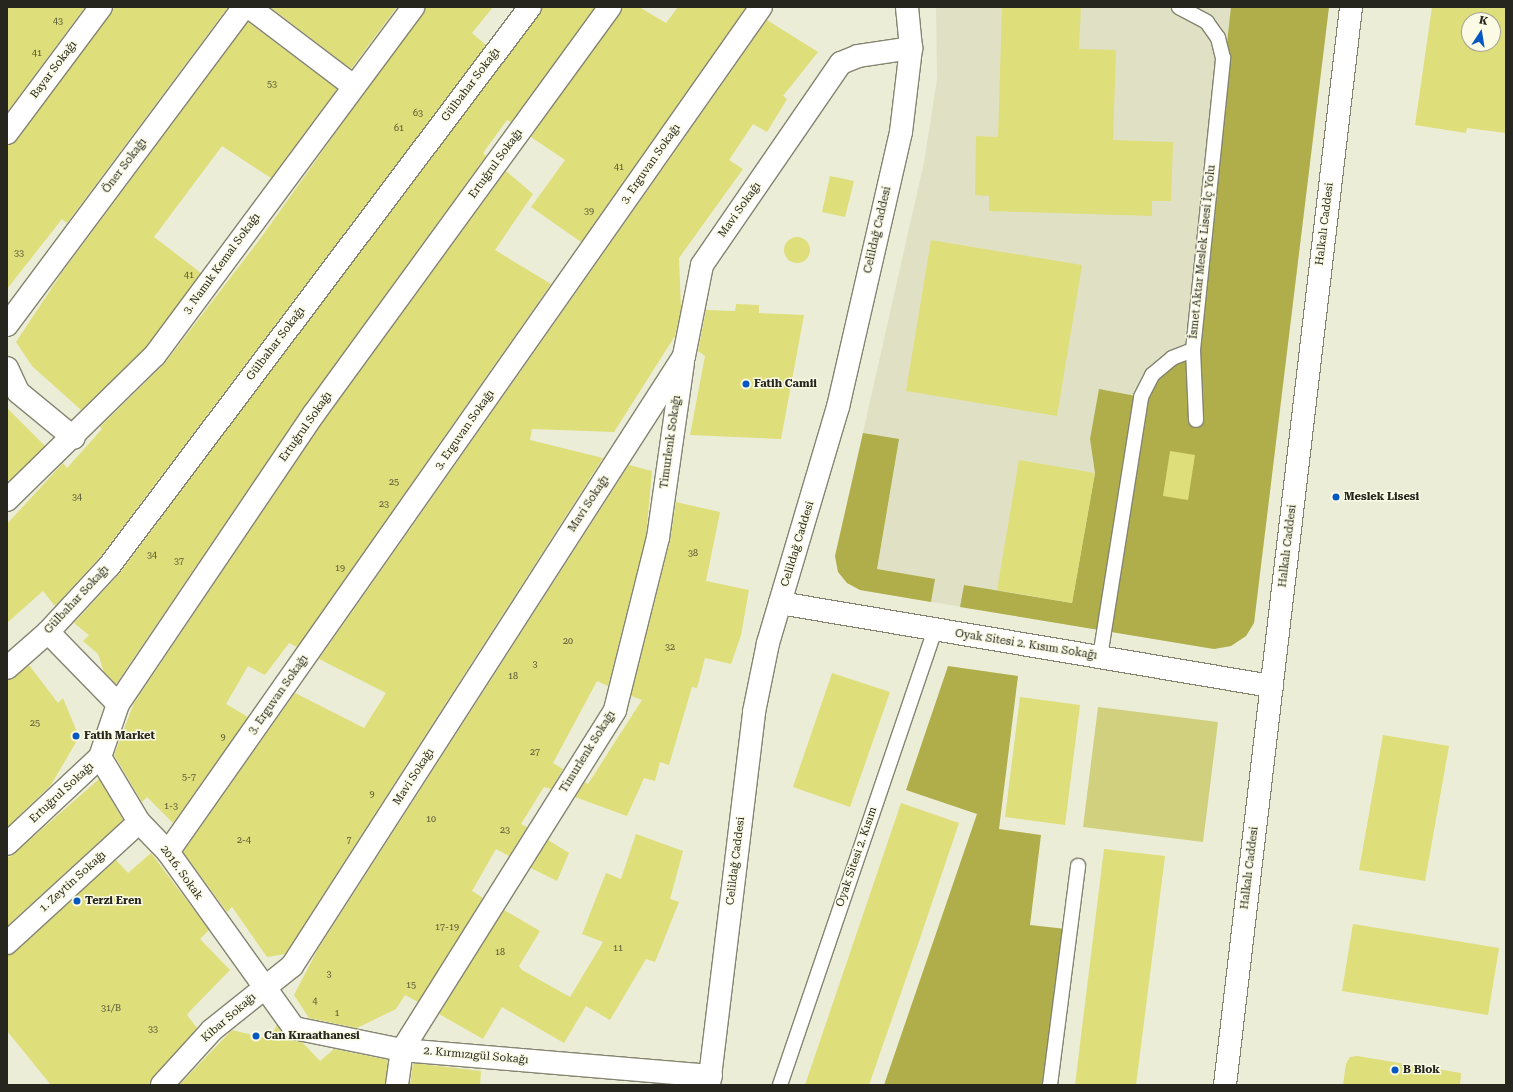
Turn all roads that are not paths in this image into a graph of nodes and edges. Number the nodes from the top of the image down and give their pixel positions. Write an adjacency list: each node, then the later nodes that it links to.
1 (101, 7): 13 (street, Bayar Sokağı)
2 (244, 7): 14 (street, Öner Sokağı)
3 (249, 7): 12 (street)
4 (413, 7): 12 (street, 3. Namık Kemal Sokağı)
5 (530, 7): 24 (street, Gülbahar Sokağı)
6 (610, 7): 28 (street, Ertuğrul Sokağı)
7 (761, 7): 32 (street, 3. Erguvan Sokağı)
8 (907, 7): 11 (street, Celildağ Caddesi)
9 (1179, 7): 15 (lane, İsmet Aktar Meslek Lisesi İç Yolu)
10 (1351, 7): 27 (street, Halkalı Caddesi)
11 (911, 48): 16 (street, Mavi Sokağı); 22 (street, Celildağ Caddesi)
12 (353, 86): 20 (street, 3. Namık Kemal Sokağı)
13 (7, 133)
14 (7, 325)
15 (1193, 350): 19 (lane); 25 (lane, İsmet Aktar Meslek Lisesi İç Yolu)
16 (684, 356): 35 (street, Mavi Sokağı); 36 (street, Timurlenk Sokağı)
17 (7, 368): 18 (street)
18 (12, 397): 20 (street)
19 (1196, 420)
20 (74, 438): 21 (street, 3. Namık Kemal Sokağı)
21 (7, 500)
22 (780, 603): 23 (street, Oyak Sitesi 2. Kısım Sokağı); 37 (street, Celildağ Caddesi)
23 (935, 629): 25 (street, Oyak Sitesi 2. Kısım Sokağı); 40 (lane, Oyak Sitesi 2. Kısım)
24 (48, 632): 26 (street, Gülbahar Sokağı); 28 (street)
25 (1100, 657): 27 (street, Oyak Sitesi 2. Kısım Sokağı)
26 (7, 668)
27 (1272, 686): 42 (street, Halkalı Caddesi)
28 (118, 704): 29 (street, Ertuğrul Sokağı)
29 (100, 757): 30 (street, 2016. Sokak); 31 (street, Ertuğrul Sokağı)
30 (139, 822): 32 (street, 2016. Sokak); 34 (street, 1. Zeytin Sokağı)
31 (7, 844)
32 (168, 852): 35 (street, 2016. Sokak)
33 (1078, 866): 41 (lane)
34 (7, 943)
35 (263, 988): 36 (street, 2. Kırmızıgül Sokağı); 38 (street, Kibar Sokağı)
36 (402, 1050): 37 (street, 2. Kırmızıgül Sokağı); 39 (street, Timurlenk Sokağı)
37 (710, 1080)
38 (162, 1085)
39 (397, 1085)
40 (780, 1085)
41 (1050, 1085)
42 (1225, 1085)

